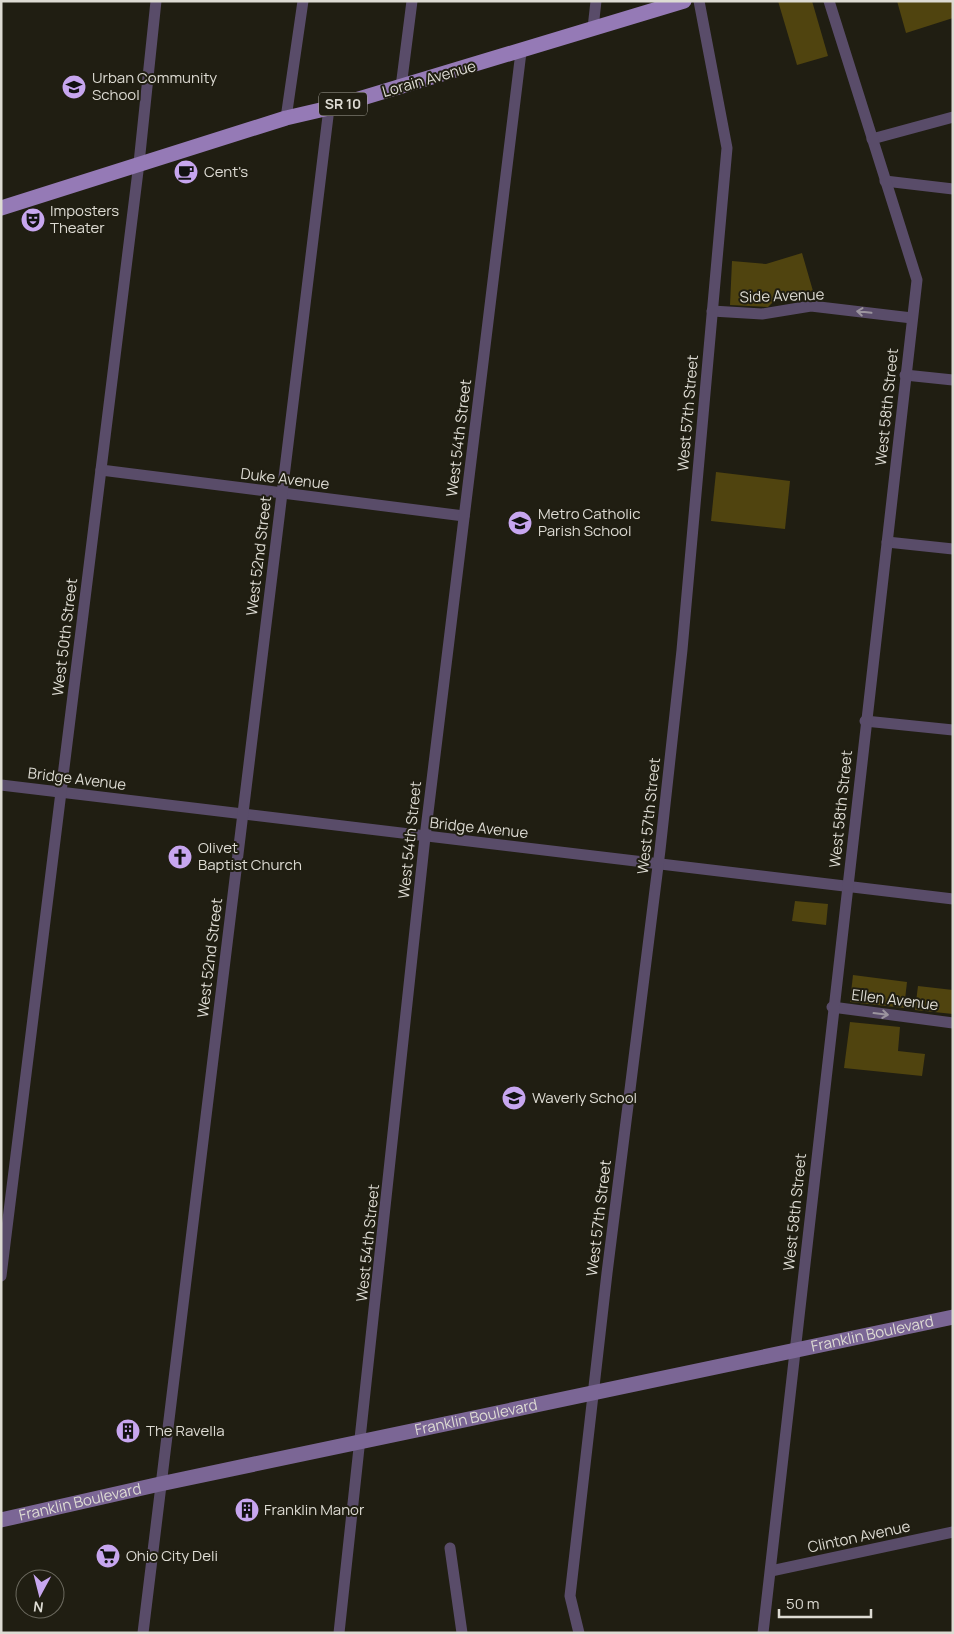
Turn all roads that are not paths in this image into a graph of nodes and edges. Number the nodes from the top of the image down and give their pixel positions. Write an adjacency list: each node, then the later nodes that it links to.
1 (156, 1): 15 (street, West 50th Street)
2 (303, 1): 13 (street)
3 (412, 1): 10 (street)
4 (596, 1): 8 (street)
5 (684, 1): 8 (main road, Lorain Avenue / SR 10)
6 (700, 1): 19 (street, West 57th Street)
7 (829, 1): 14 (street, West 58th Street)
8 (593, 28): 9 (main road, Lorain Avenue / SR 10)
9 (521, 52): 10 (main road, Lorain Avenue / SR 10); 25 (street, West 54th Street)
10 (401, 87): 11 (main road, Lorain Avenue / SR 10)
11 (329, 108): 13 (main road, Lorain Avenue / SR 10); 24 (street, West 52nd Street)
12 (953, 117): 14 (street)
13 (286, 118): 15 (main road, Lorain Avenue / SR 10)
14 (872, 139): 16 (street, West 58th Street)
15 (139, 163): 18 (main road, Lorain Avenue / SR 10); 23 (street, West 50th Street)
16 (885, 181): 17 (street); 20 (street, West 58th Street)
17 (953, 189)
18 (1, 208)
19 (712, 311): 20 (street, Side Avenue, one-way to 19); 34 (street, West 57th Street)
20 (912, 318): 21 (street, West 58th Street)
21 (906, 374): 22 (street); 26 (street, West 58th Street)
22 (953, 380)
23 (101, 470): 24 (street, Duke Avenue); 31 (street, West 50th Street)
24 (282, 494): 25 (street, Duke Avenue); 32 (street, West 52nd Street)
25 (464, 516): 33 (street, West 54th Street)
26 (887, 542): 27 (street); 28 (street, West 58th Street)
27 (953, 549)
28 (865, 721): 29 (street); 35 (street, West 58th Street)
29 (953, 730)
30 (1, 785): 31 (street, Bridge Avenue)
31 (61, 792): 32 (street, Bridge Avenue); 39 (street, West 50th Street)
32 (243, 815): 33 (street, Bridge Avenue); 44 (street, West 52nd Street)
33 (425, 837): 34 (street, Bridge Avenue); 43 (street, West 54th Street)
34 (659, 863): 35 (street, Bridge Avenue); 42 (street, West 57th Street)
35 (847, 886): 36 (street, Bridge Avenue); 37 (street, West 58th Street)
36 (953, 900)
37 (832, 1008): 38 (street, Ellen Avenue, one-way to 38); 41 (street, West 58th Street)
38 (953, 1023)
39 (1, 1276)
40 (953, 1317): 41 (street, Franklin Boulevard)
41 (795, 1352): 42 (street, Franklin Boulevard); 48 (street, West 58th Street)
42 (595, 1393): 43 (street, Franklin Boulevard); 52 (street, West 57th Street)
43 (361, 1443): 44 (street, Franklin Boulevard); 50 (street, West 54th Street)
44 (160, 1484): 45 (street, Franklin Boulevard); 49 (street, West 52nd Street)
45 (1, 1520)
46 (953, 1532): 48 (street, Clinton Avenue)
47 (450, 1548): 51 (street)
48 (771, 1571): 53 (street, West 58th Street)
49 (143, 1633)
50 (339, 1633)
51 (462, 1633)
52 (579, 1633)
53 (763, 1633)

